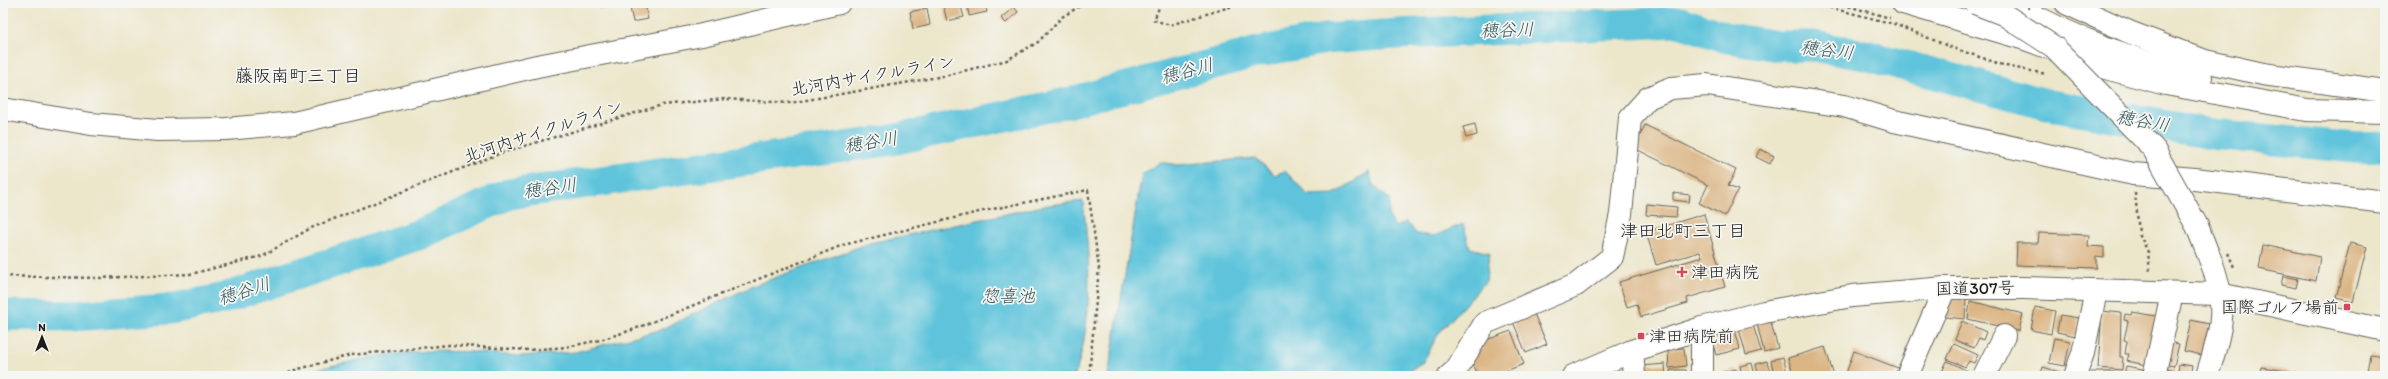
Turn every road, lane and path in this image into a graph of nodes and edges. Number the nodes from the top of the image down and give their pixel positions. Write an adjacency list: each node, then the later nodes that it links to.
1 (839, 3): 12 (main road)
2 (1085, 3): 15 (path, 北河内サイクルライン)
3 (1161, 3): 4 (path)
4 (1243, 3)
5 (1812, 3): 10 (path)
6 (1903, 3): 11 (main road)
7 (1975, 3): 19 (main road, bridge)
8 (2012, 3): 11 (main road)
9 (2066, 3): 11 (main road)
10 (2046, 74)
11 (2384, 105)
12 (3, 109)
13 (2133, 174): 14 (main road); 18 (path); 26 (main road)
14 (2385, 202)
15 (3, 276)
16 (1945, 288): 17 (main road, 国道307号); 20 (main road, 国道307号); 30 (main road)
17 (2096, 291): 18 (main road, 国道307号); 32 (main road)
18 (2162, 293): 19 (main road, 国道307号); 33 (main road)
19 (2219, 294): 21 (main road, 国道307号); 34 (main road)
20 (1702, 328): 23 (main road, 国道307号); 29 (main road)
21 (2385, 330)
22 (2004, 336): 31 (main road)
23 (1632, 350): 27 (main road, 国道307号); 28 (main road)
24 (283, 376): 25 (path)
25 (1089, 376)
26 (1449, 376)
27 (1573, 376)
28 (1634, 376)
29 (1702, 376)
30 (1907, 376)
31 (1984, 376)
32 (2075, 376)
33 (2154, 376)
34 (2207, 376)

